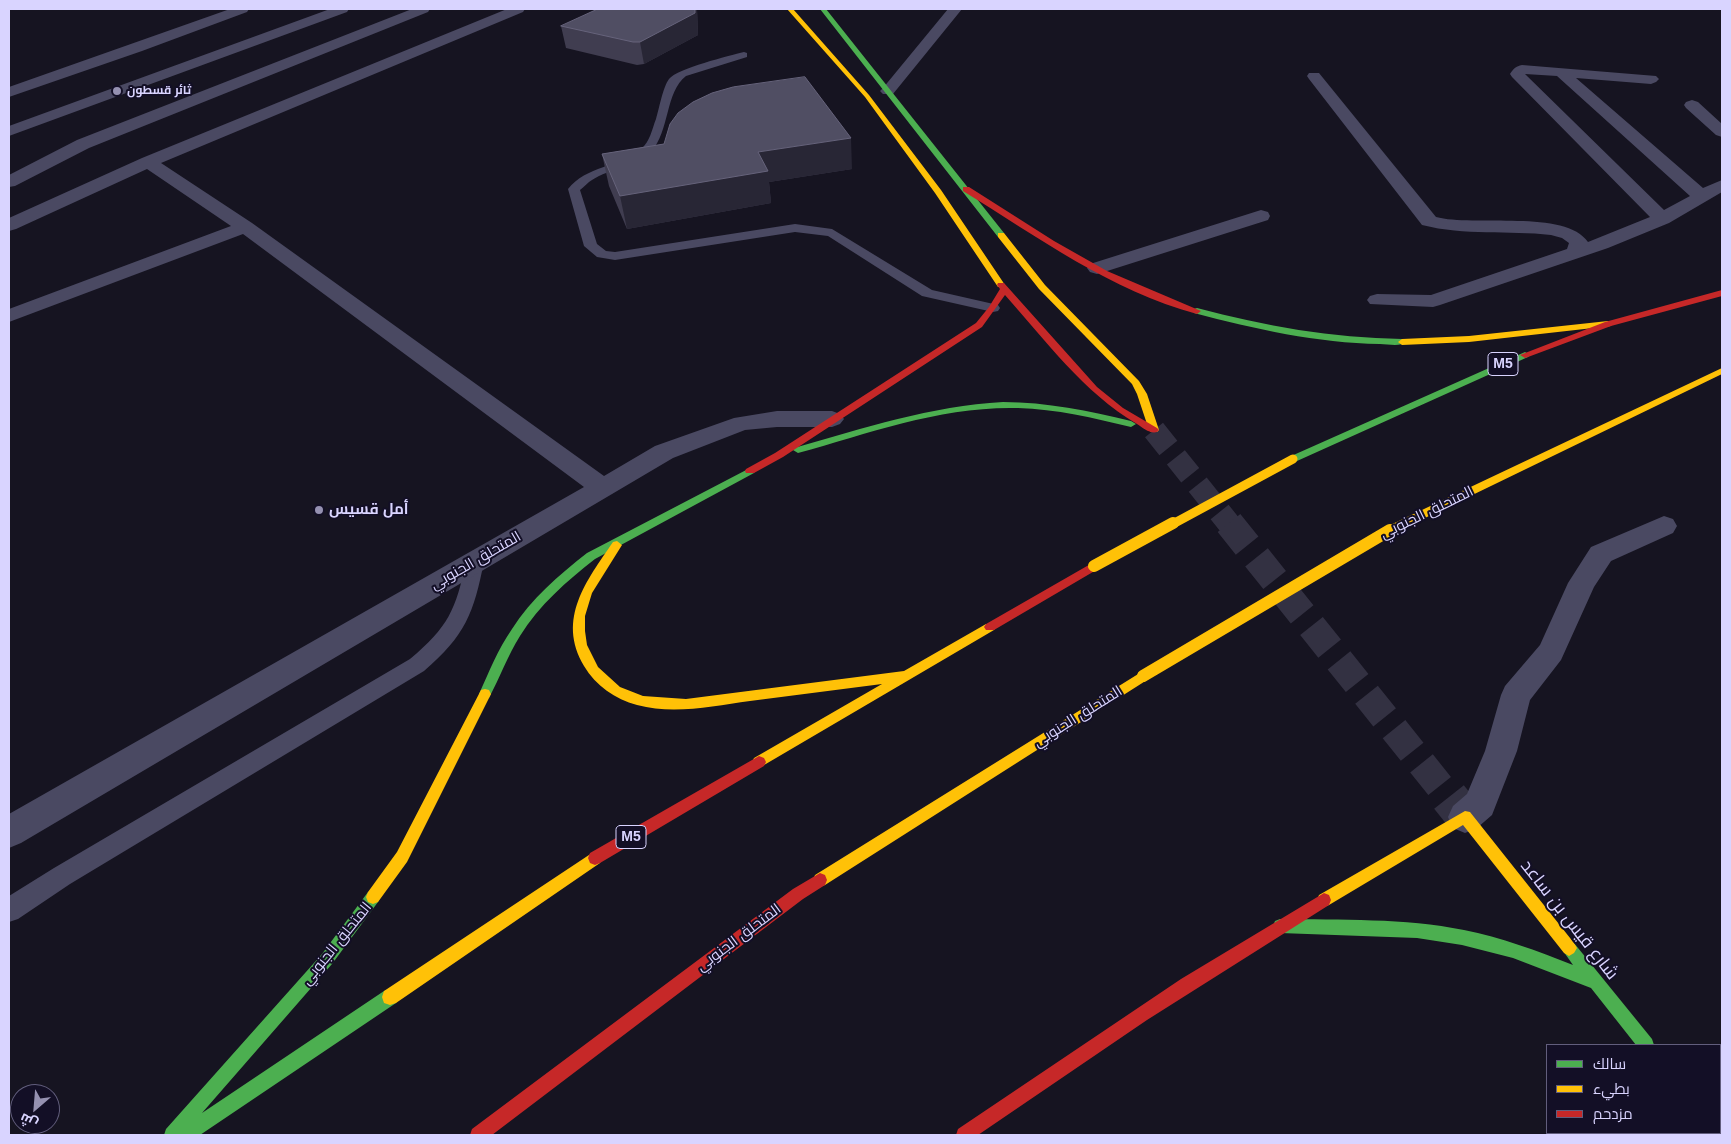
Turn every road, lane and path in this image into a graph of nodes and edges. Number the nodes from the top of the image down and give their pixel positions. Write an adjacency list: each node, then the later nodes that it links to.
1 (242, 9): 13 (street)
2 (342, 9): 15 (street)
3 (423, 9): 18 (street)
4 (518, 9): 17 (street)
5 (790, 9): 28 (main road)
6 (823, 9): 12 (main road)
7 (955, 9): 12 (street)
8 (744, 55): 31 (lane)
9 (1561, 72): 11 (street); 21 (street); 23 (street)
10 (1314, 76): 26 (street)
11 (1651, 79)
12 (888, 91): 20 (main road)
13 (9, 92)
14 (1692, 105): 16 (street)
15 (9, 131)
16 (1722, 132)
17 (148, 162): 24 (street); 25 (street)
18 (9, 182)
19 (1722, 186): 21 (street)
20 (966, 189): 27 (main road); 36 (main road)
21 (1701, 196): 23 (street)
22 (1260, 216): 27 (street)
23 (1662, 220): 26 (street)
24 (9, 225)
25 (245, 227): 32 (street); 38 (street)
26 (1575, 254): 30 (street)
27 (1097, 268): 33 (main road)
28 (1004, 290): 31 (main road); 36 (main road)
29 (1722, 293): 33 (main road, M5)
30 (1377, 300)
31 (993, 308): 35 (main road)
32 (9, 316)
33 (1608, 324): 42 (main road, M5, bridge)
34 (1722, 372): 51 (main road, المتحلق الجنوبي, bridge)
35 (832, 418): 37 (main road); 38 (street, المتحلق الجنوبي)
36 (1154, 430): 37 (main road)
37 (779, 455): 40 (main road, المتحلق الجنوبي)
38 (603, 488): 41 (street, المتحلق الجنوبي)
39 (1664, 526): 43 (street)
40 (621, 539): 42 (main road); 49 (main road, المتحلق الجنوبي)
41 (475, 561): 44 (street, المتحلق الجنوبي); 45 (lane)
42 (905, 676): 50 (main road, M5)
43 (1465, 817): 46 (main road); 47 (main road, شارع قيس بن ساعد)
44 (9, 832)
45 (9, 910)
46 (1280, 926): 47 (main road); 52 (main road)
47 (1597, 983): 48 (main road, شارع قيس بن ساعد)
48 (1645, 1044)
49 (172, 1135)
50 (185, 1135)
51 (478, 1135)
52 (964, 1135)

